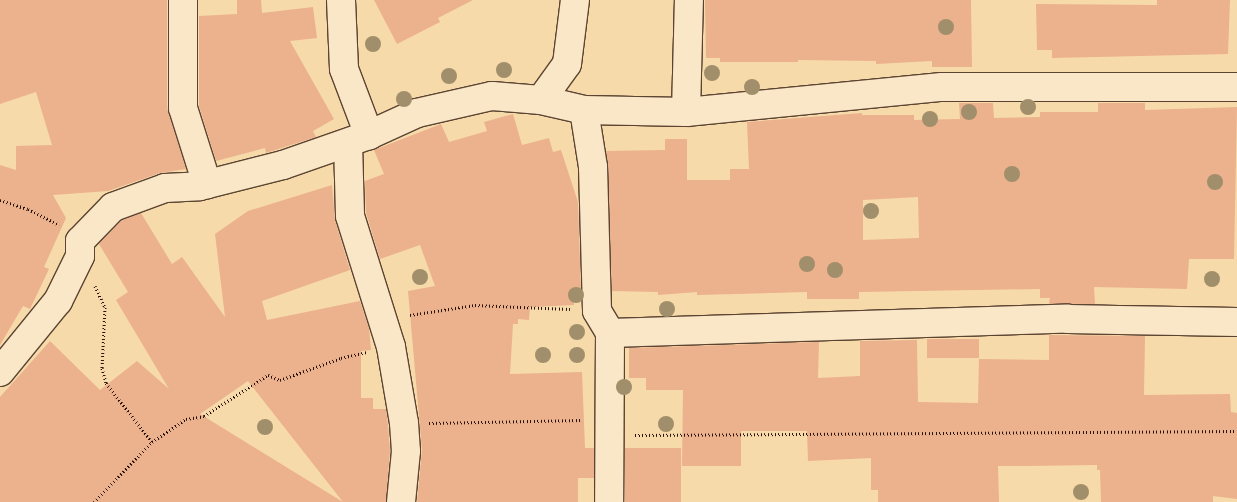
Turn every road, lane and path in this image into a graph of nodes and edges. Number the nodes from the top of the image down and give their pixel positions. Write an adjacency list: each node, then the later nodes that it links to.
1 (183, 0): 10 (street)
2 (341, 0): 9 (street)
3 (574, 0): 6 (street)
4 (689, 0): 8 (street)
5 (1237, 87): 8 (street)
6 (540, 100): 7 (street); 9 (street)
7 (584, 110): 8 (street); 14 (street)
8 (686, 112)
9 (358, 139): 10 (street); 13 (street)
10 (207, 184): 12 (street)
11 (0, 200): 12 (path)
12 (80, 248): 17 (street); 21 (path)
13 (384, 319): 14 (path); 16 (street)
14 (604, 322): 15 (street); 19 (street)
15 (1237, 322)
16 (392, 346): 18 (street); 21 (path)
17 (0, 372)
18 (404, 423): 19 (path); 23 (street)
19 (609, 427): 20 (path); 24 (street)
20 (1237, 431)
21 (152, 442): 22 (path)
22 (94, 502)
23 (401, 502)
24 (608, 502)

